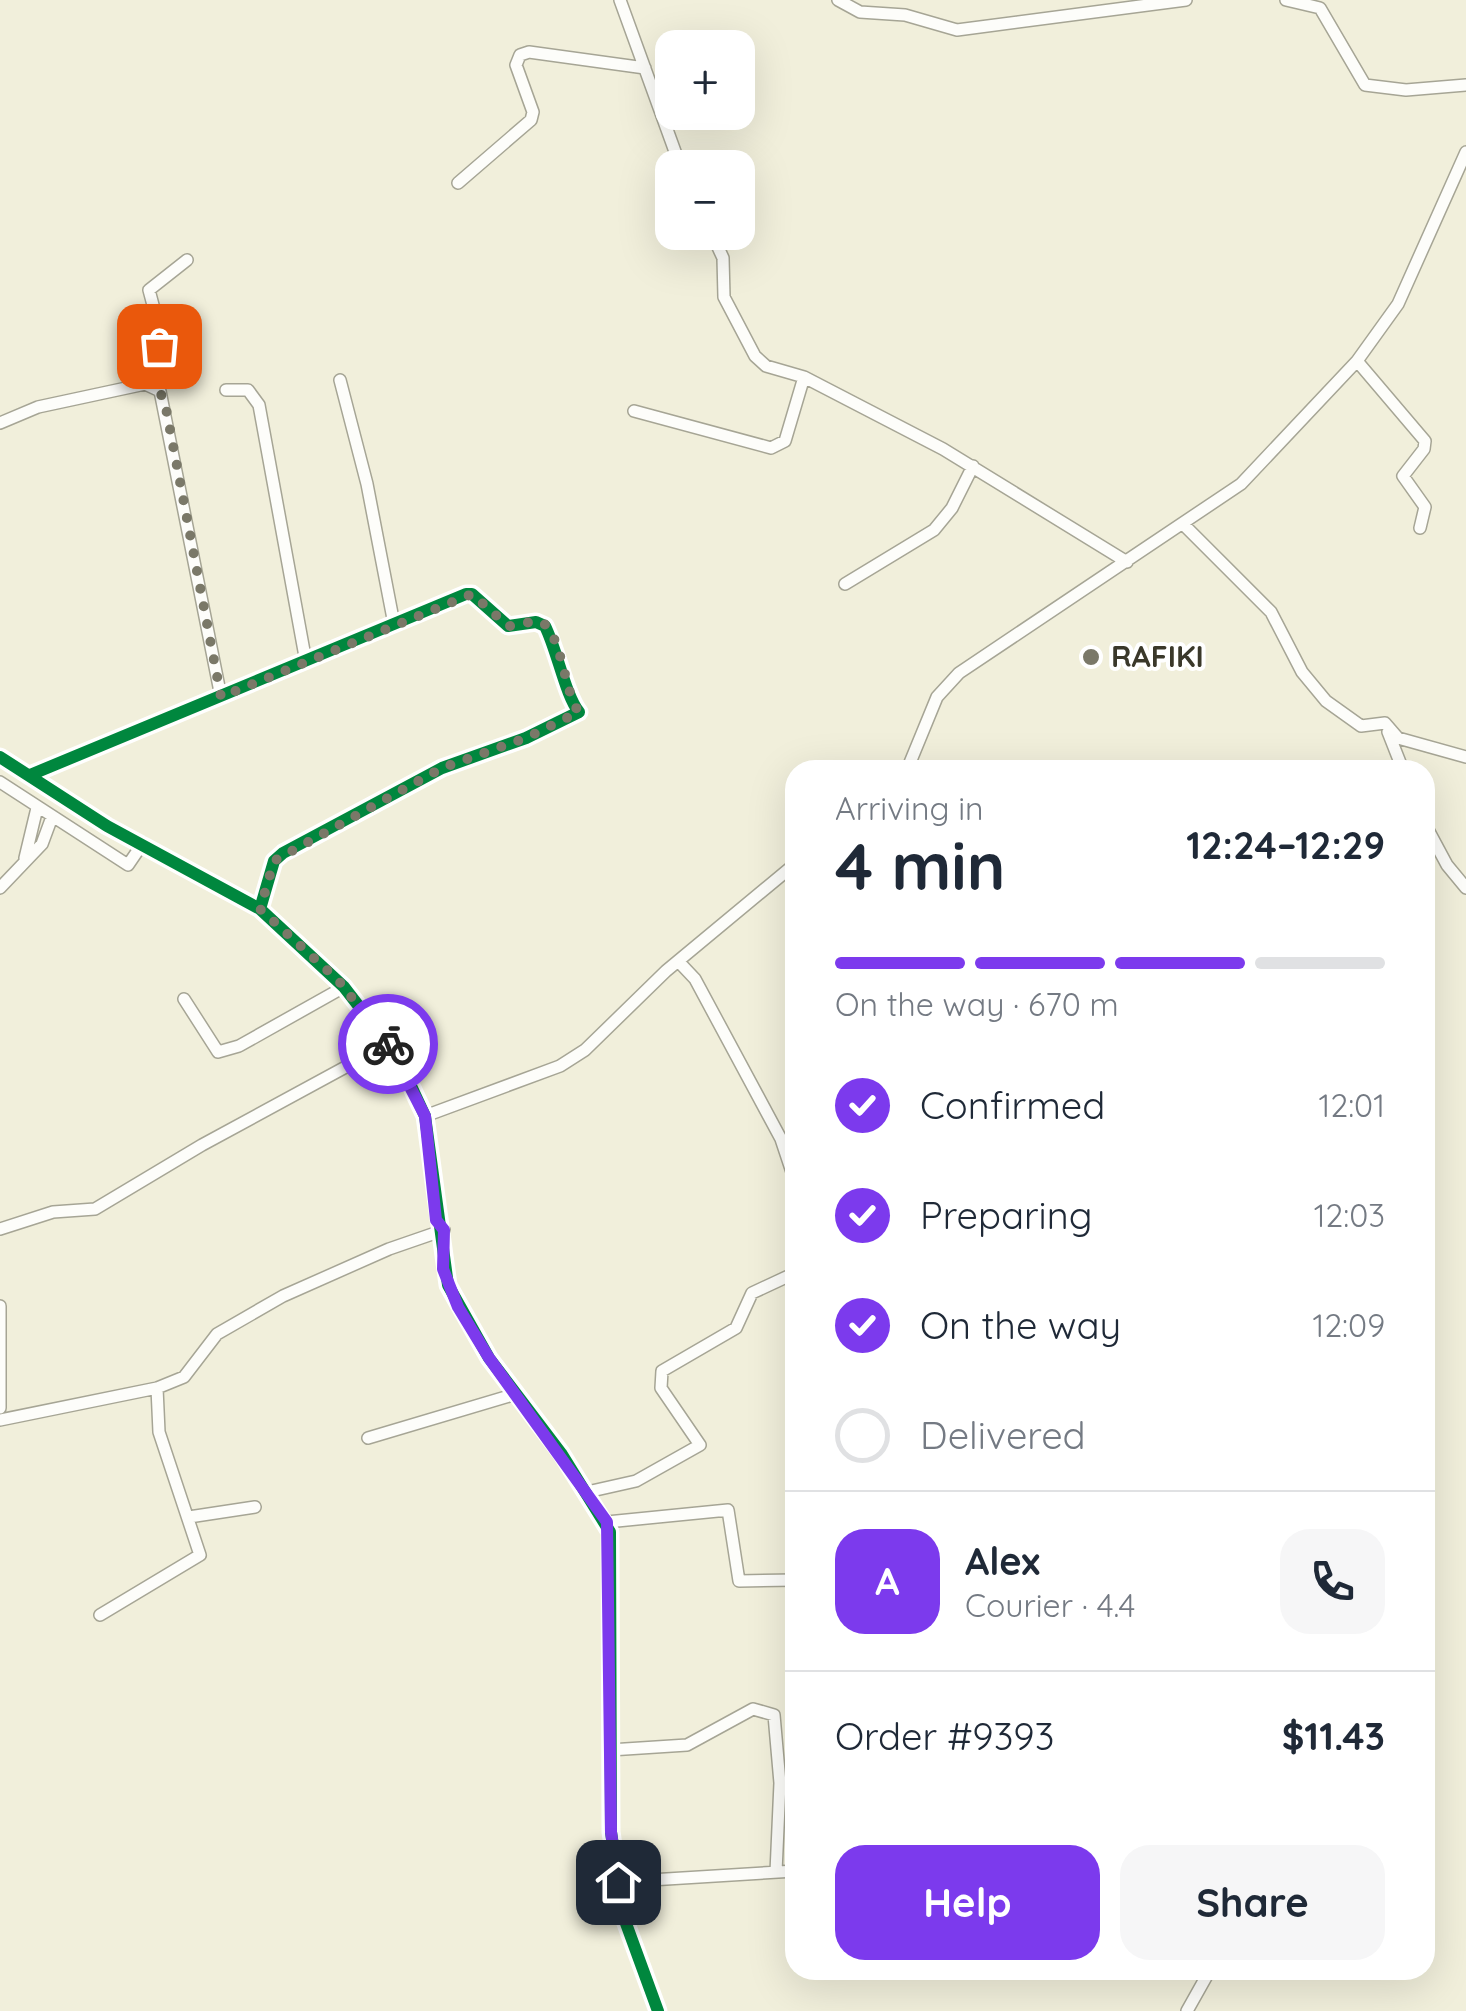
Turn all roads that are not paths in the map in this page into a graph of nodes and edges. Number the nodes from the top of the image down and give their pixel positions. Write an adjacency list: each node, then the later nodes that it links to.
1 (620, 0): 6 (street)
2 (838, 0): 3 (street)
3 (1186, 0)
4 (1286, 0): 5 (street)
5 (1320, 3): 7 (street)
6 (644, 68): 8 (street); 10 (street)
7 (1466, 86)
8 (674, 150)
9 (1466, 152): 13 (street)
10 (458, 183)
11 (719, 250): 14 (street)
12 (187, 260): 16 (street)
13 (1357, 361): 21 (street); 22 (street)
14 (804, 377): 18 (street); 20 (street)
15 (340, 380): 25 (street)
16 (151, 384): 19 (street); 27 (street)
17 (226, 390): 26 (street)
18 (634, 411)
19 (0, 423)
20 (973, 466): 23 (street); 24 (street)
21 (1184, 525): 23 (street); 28 (street)
22 (1420, 528)
23 (1127, 562): 31 (street)
24 (845, 584)
25 (394, 624): 26 (street); 43 (street)
26 (306, 662): 27 (street)
27 (221, 697): 33 (street)
28 (1385, 723): 30 (street); 32 (street)
29 (0, 757): 33 (street)
30 (1466, 757)
31 (912, 760)
32 (1398, 760)
33 (30, 775): 38 (street)
34 (0, 782): 35 (street)
35 (36, 808): 36 (street); 39 (street)
36 (52, 817): 38 (street); 39 (street)
37 (1435, 843): 42 (street)
38 (143, 844): 43 (street)
39 (20, 871): 41 (street)
40 (785, 872): 44 (street)
41 (0, 888)
42 (1466, 888)
43 (260, 909): 45 (street)
44 (678, 961): 48 (street); 49 (street)
45 (344, 987): 46 (street); 47 (street)
46 (184, 999)
47 (388, 1044): 48 (street); 50 (street)
48 (425, 1116): 51 (street)
49 (785, 1156)
50 (0, 1229)
51 (444, 1230): 54 (street); 55 (street)
52 (785, 1278): 59 (street)
53 (0, 1306): 56 (street)
54 (157, 1388): 57 (street); 61 (street)
55 (516, 1394): 58 (street); 59 (street)
56 (0, 1408)
57 (0, 1420)
58 (368, 1438)
59 (588, 1492): 62 (street)
60 (256, 1506): 61 (street)
61 (189, 1516): 64 (street)
62 (607, 1522): 63 (street); 65 (street)
63 (785, 1580)
64 (100, 1614)
65 (610, 1750): 66 (street); 68 (street)
66 (776, 1872): 67 (street); 68 (street)
67 (785, 1872)
68 (618, 1882): 70 (street)
69 (1204, 1980): 71 (street)
70 (658, 2011)
71 (1187, 2011)

